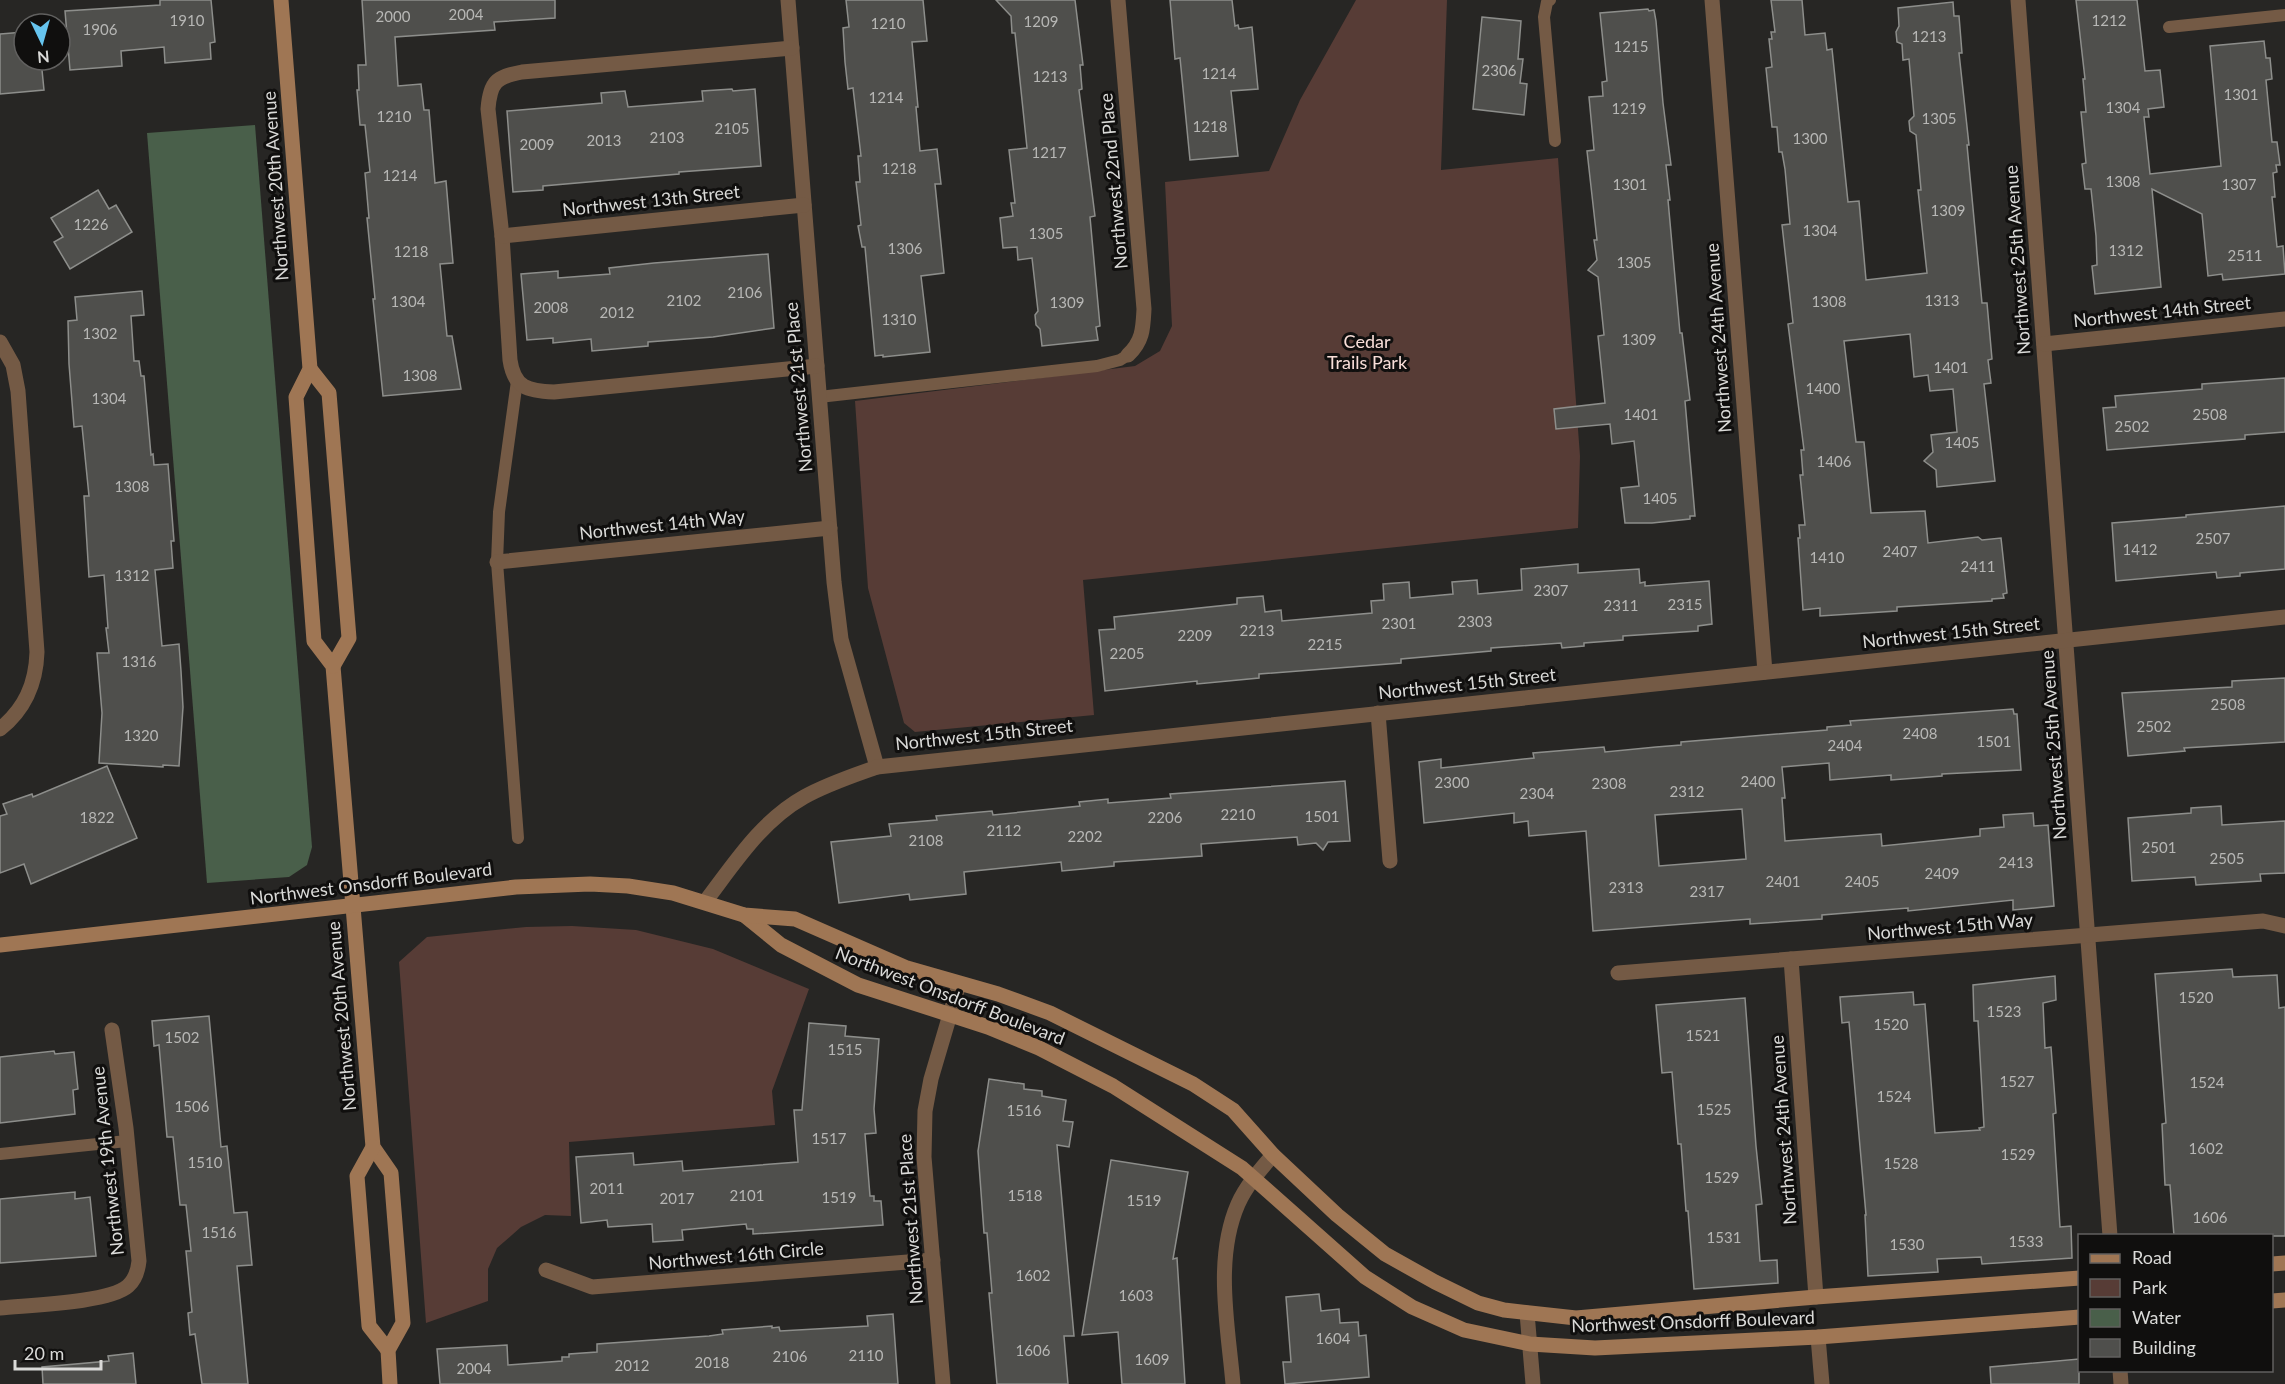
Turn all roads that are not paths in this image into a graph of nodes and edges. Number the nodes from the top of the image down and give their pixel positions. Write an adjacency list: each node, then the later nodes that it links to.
1 (281, 0): 18 (street, Northwest 20th Avenue)
2 (788, 0): 9 (street, Northwest 21st Place)
3 (1118, 0): 16 (street, Northwest 22nd Place)
4 (1550, 0): 10 (lane)
5 (1712, 0): 26 (street, Northwest 24th Avenue)
6 (2018, 0): 15 (street, Northwest 25th Avenue)
7 (2285, 15): 8 (lane)
8 (2169, 27)
9 (792, 48): 11 (street, Northwest 21st Place); 12 (street)
10 (1554, 141)
11 (804, 205): 12 (street, Northwest 13th Street); 17 (street, Northwest 21st Place)
12 (502, 236): 19 (street)
13 (2285, 319): 15 (street, Northwest 14th Street)
14 (0, 342): 28 (street)
15 (2043, 344): 24 (street, Northwest 25th Avenue)
16 (1128, 355): 20 (lane)
17 (817, 366): 19 (street); 20 (street, Northwest 21st Place)
18 (309, 369): 25 (street, Northwest 20th Avenue); 25 (street)
19 (517, 381): 22 (lane)
20 (819, 397): 21 (street, Northwest 21st Place)
21 (830, 528): 22 (street, Northwest 14th Way); 29 (street, Northwest 21st Place)
22 (497, 562): 30 (lane)
23 (2285, 616): 24 (street, Northwest 15th Street)
24 (2065, 640): 26 (street, Northwest 15th Street); 36 (street, Northwest 25th Avenue)
25 (333, 666): 33 (street, Northwest 20th Avenue)
26 (1765, 672): 27 (street, Northwest 15th Street)
27 (1377, 713): 29 (street, Northwest 15th Street); 31 (street)
28 (0, 729)
29 (877, 766): 32 (street, Northwest 15th Street)
30 (518, 838)
31 (1390, 861)
32 (705, 902): 33 (street, Northwest Onsdorff Boulevard); 34 (street, Northwest Onsdorff Boulevard)
33 (351, 905): 37 (street, Northwest Onsdorff Boulevard); 44 (street, Northwest 20th Avenue)
34 (744, 915): 40 (street, Northwest Onsdorff Boulevard); 41 (street, Northwest Onsdorff Boulevard)
35 (2285, 926): 36 (street, Northwest 15th Way)
36 (2087, 935): 38 (street, Northwest 15th Way); 48 (street, Northwest 25th Avenue)
37 (0, 945)
38 (1791, 959): 39 (street, Northwest 15th Way); 52 (street, Northwest 24th Avenue)
39 (1618, 973)
40 (959, 984): 41 (street, Northwest 21st Place); 46 (street, Northwest Onsdorff Boulevard)
41 (949, 1016): 47 (street, Northwest Onsdorff Boulevard); 49 (street, Northwest 21st Place)
42 (112, 1030): 43 (street, Northwest 19th Avenue)
43 (127, 1141): 45 (lane); 53 (street, Northwest 19th Avenue)
44 (373, 1147): 58 (street, Northwest 20th Avenue); 58 (street)
45 (0, 1154)
46 (1274, 1155): 47 (street); 54 (street, Northwest Onsdorff Boulevard)
47 (1254, 1178): 57 (street, Northwest Onsdorff Boulevard); 61 (street)
48 (2110, 1234)
49 (933, 1260): 50 (street, Northwest 16th Circle); 60 (street, Northwest 21st Place)
50 (546, 1270)
51 (2078, 1278): 52 (street, Northwest Onsdorff Boulevard)
52 (1816, 1297): 54 (street, Northwest Onsdorff Boulevard)
53 (0, 1308)
54 (1527, 1313): 57 (street)
55 (2078, 1317): 56 (street, Northwest Onsdorff Boulevard)
56 (1818, 1337): 57 (street, Northwest Onsdorff Boulevard); 63 (street)
57 (1530, 1344): 62 (street)
58 (388, 1350): 59 (street)
59 (390, 1384)
60 (943, 1384)
61 (1233, 1384)
62 (1533, 1384)
63 (1822, 1384)

